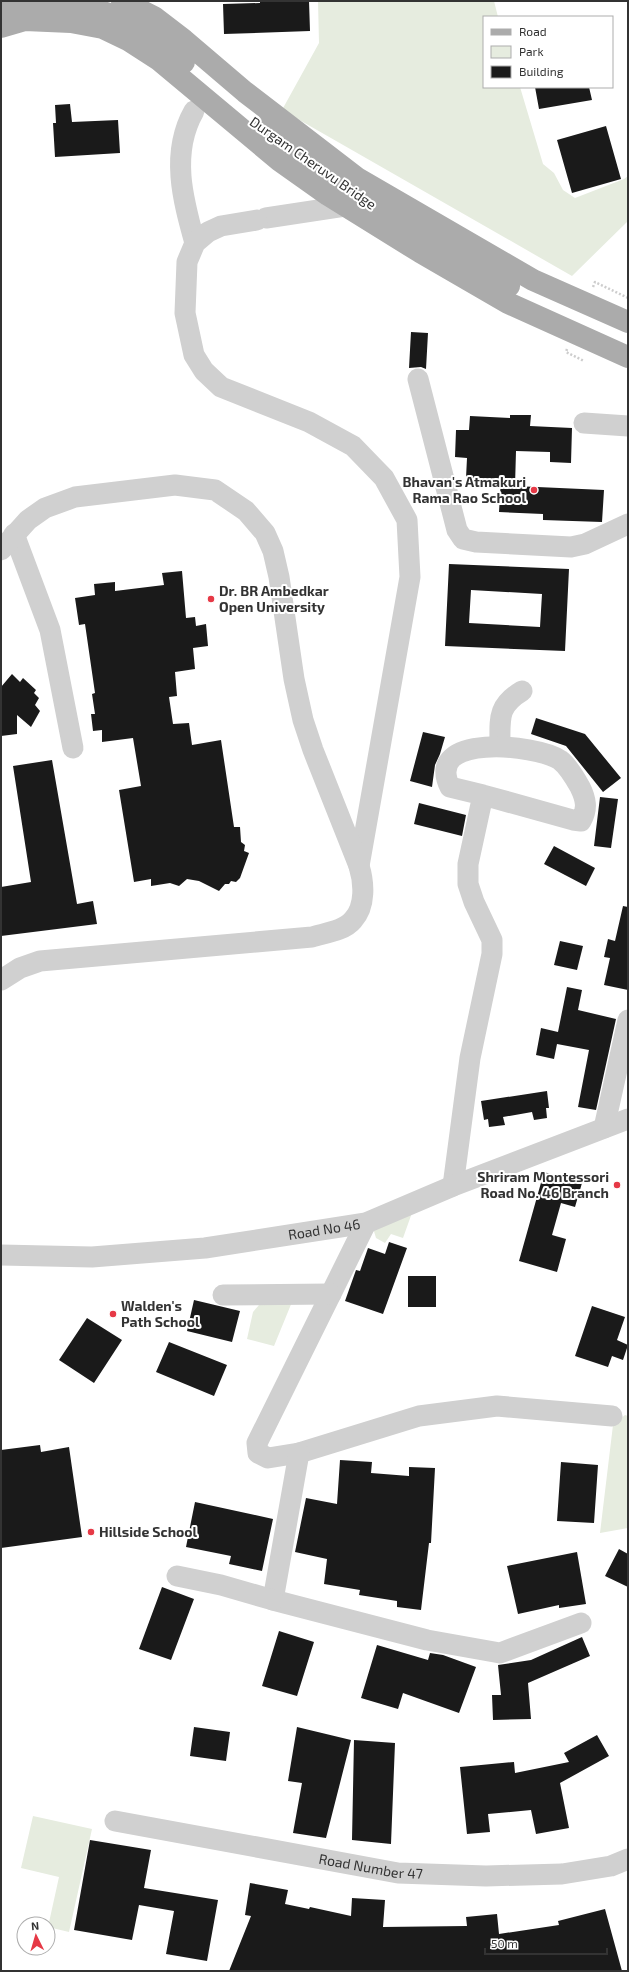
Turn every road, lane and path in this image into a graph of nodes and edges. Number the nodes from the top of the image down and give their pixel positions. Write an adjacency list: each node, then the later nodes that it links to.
1 (122, 1): 10 (main road, Durgam Cheruvu Bridge)
2 (149, 1): 9 (main road)
3 (2, 21): 5 (main road); 11 (main road, Durgam Cheruvu Bridge)
4 (194, 111): 6 (street)
5 (345, 206): 6 (street); 13 (main road)
6 (196, 243): 25 (street)
7 (600, 285): 8 (path)
8 (628, 298)
9 (628, 305)
10 (628, 322)
11 (628, 340)
12 (570, 354): 14 (path)
13 (628, 357)
14 (584, 361)
15 (418, 379): 18 (street)
16 (584, 422): 17 (street)
17 (628, 426)
18 (628, 524)
19 (14, 534): 20 (street); 23 (street); 25 (street)
20 (1, 550)
21 (522, 691): 22 (street)
22 (500, 746): 24 (street); 24 (street)
23 (73, 748)
24 (483, 795): 30 (street)
25 (359, 866): 26 (street)
26 (1, 980)
27 (628, 1020): 29 (street)
28 (628, 1119): 29 (street, Road No 46)
29 (604, 1128): 30 (street, Road No 46)
30 (453, 1186): 31 (street, Road No 46)
31 (366, 1223): 32 (street, Road No 46); 33 (street)
32 (1, 1255)
33 (331, 1294): 34 (street); 36 (street)
34 (223, 1295)
35 (612, 1416): 36 (street)
36 (299, 1453): 38 (street)
37 (177, 1576): 38 (street)
38 (274, 1600): 39 (street)
39 (581, 1623)
40 (115, 1821): 41 (street, Road Number 47)
41 (628, 1859)

